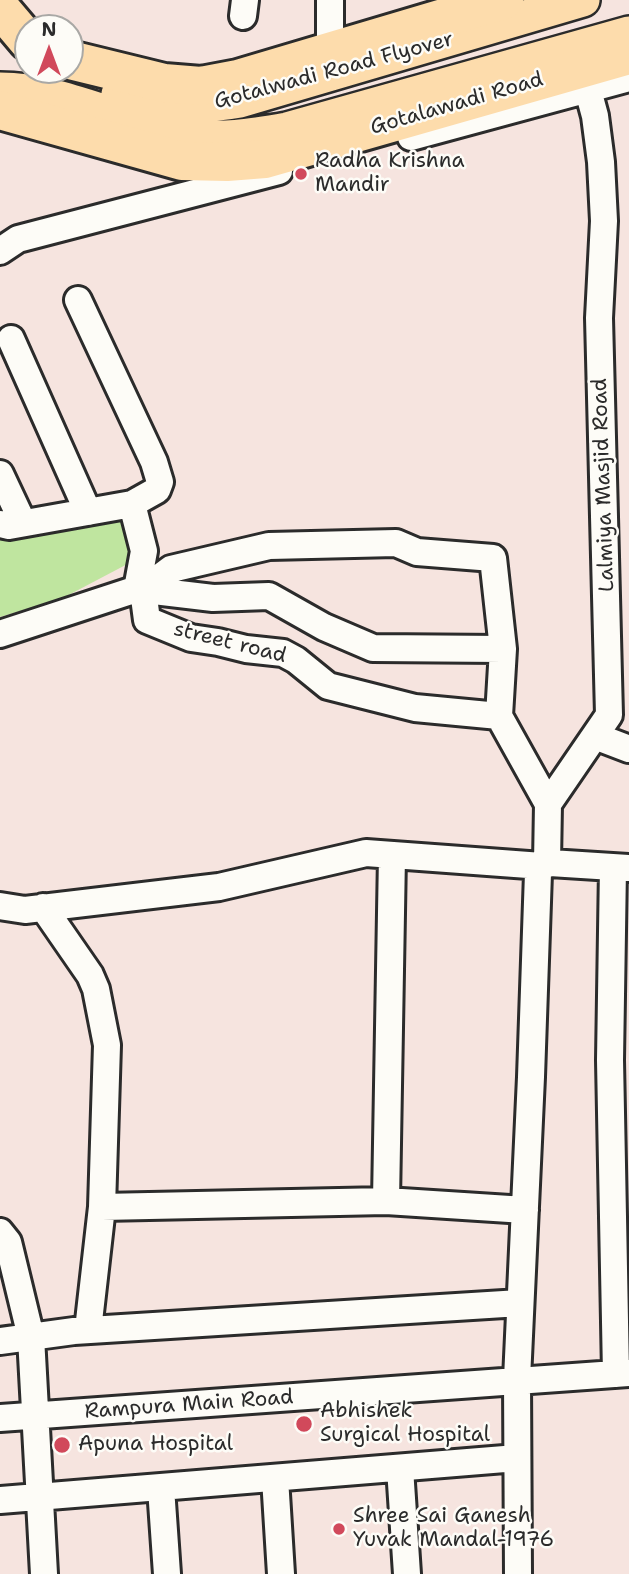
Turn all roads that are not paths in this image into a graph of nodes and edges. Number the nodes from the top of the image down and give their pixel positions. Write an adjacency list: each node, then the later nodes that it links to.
1 (330, 0): 7 (street)
2 (504, 0): 7 (highway)
3 (583, 0): 10 (main road, Gotalwadi Road Flyover)
4 (0, 8): 5 (highway)
5 (14, 24)
6 (629, 33): 13 (main road, Gotalwadi Road Flyover)
7 (330, 51): 9 (highway)
8 (629, 55): 13 (highway, Gotalawadi Road)
9 (84, 63)
10 (0, 69)
11 (629, 78): 12 (street)
12 (588, 90): 14 (street); 25 (street, Lalmiya Masjid Road)
13 (4, 107)
14 (0, 250)
15 (78, 300): 18 (street)
16 (11, 339): 19 (street)
17 (0, 474): 20 (street)
18 (132, 504): 19 (street); 21 (street)
19 (88, 512): 20 (street)
20 (11, 524)
21 (140, 589): 22 (street); 23 (street, street road); 23 (street); 24 (street, street road)
22 (0, 634)
23 (503, 649): 24 (street)
24 (499, 716): 27 (street)
25 (595, 736): 26 (street); 27 (street, Lalmiya Masjid Road)
26 (629, 749)
27 (548, 804): 29 (street)
28 (392, 855): 29 (street); 32 (street); 35 (street)
29 (544, 865): 30 (street); 37 (street)
30 (621, 867): 33 (street)
31 (0, 906): 32 (street)
32 (43, 908): 36 (street)
33 (620, 965): 34 (street)
34 (620, 1081): 43 (street)
35 (386, 1201): 36 (street); 37 (street)
36 (102, 1207): 40 (street)
37 (525, 1210): 39 (street)
38 (0, 1232): 41 (street)
39 (520, 1303): 40 (street); 44 (street)
40 (88, 1330): 41 (street)
41 (31, 1337): 42 (street); 45 (street)
42 (0, 1340)
43 (622, 1373): 44 (street, Rampura Main Road)
44 (517, 1379): 45 (street, Rampura Main Road); 47 (street)
45 (35, 1416): 46 (street, Rampura Main Road); 51 (street)
46 (0, 1418)
47 (517, 1458): 48 (street); 57 (street)
48 (400, 1468): 49 (street); 56 (street)
49 (275, 1478): 50 (street); 55 (street)
50 (161, 1488): 51 (street); 54 (street)
51 (40, 1498): 52 (street); 53 (street)
52 (0, 1500)
53 (44, 1574)
54 (167, 1574)
55 (281, 1574)
56 (407, 1574)
57 (518, 1574)

